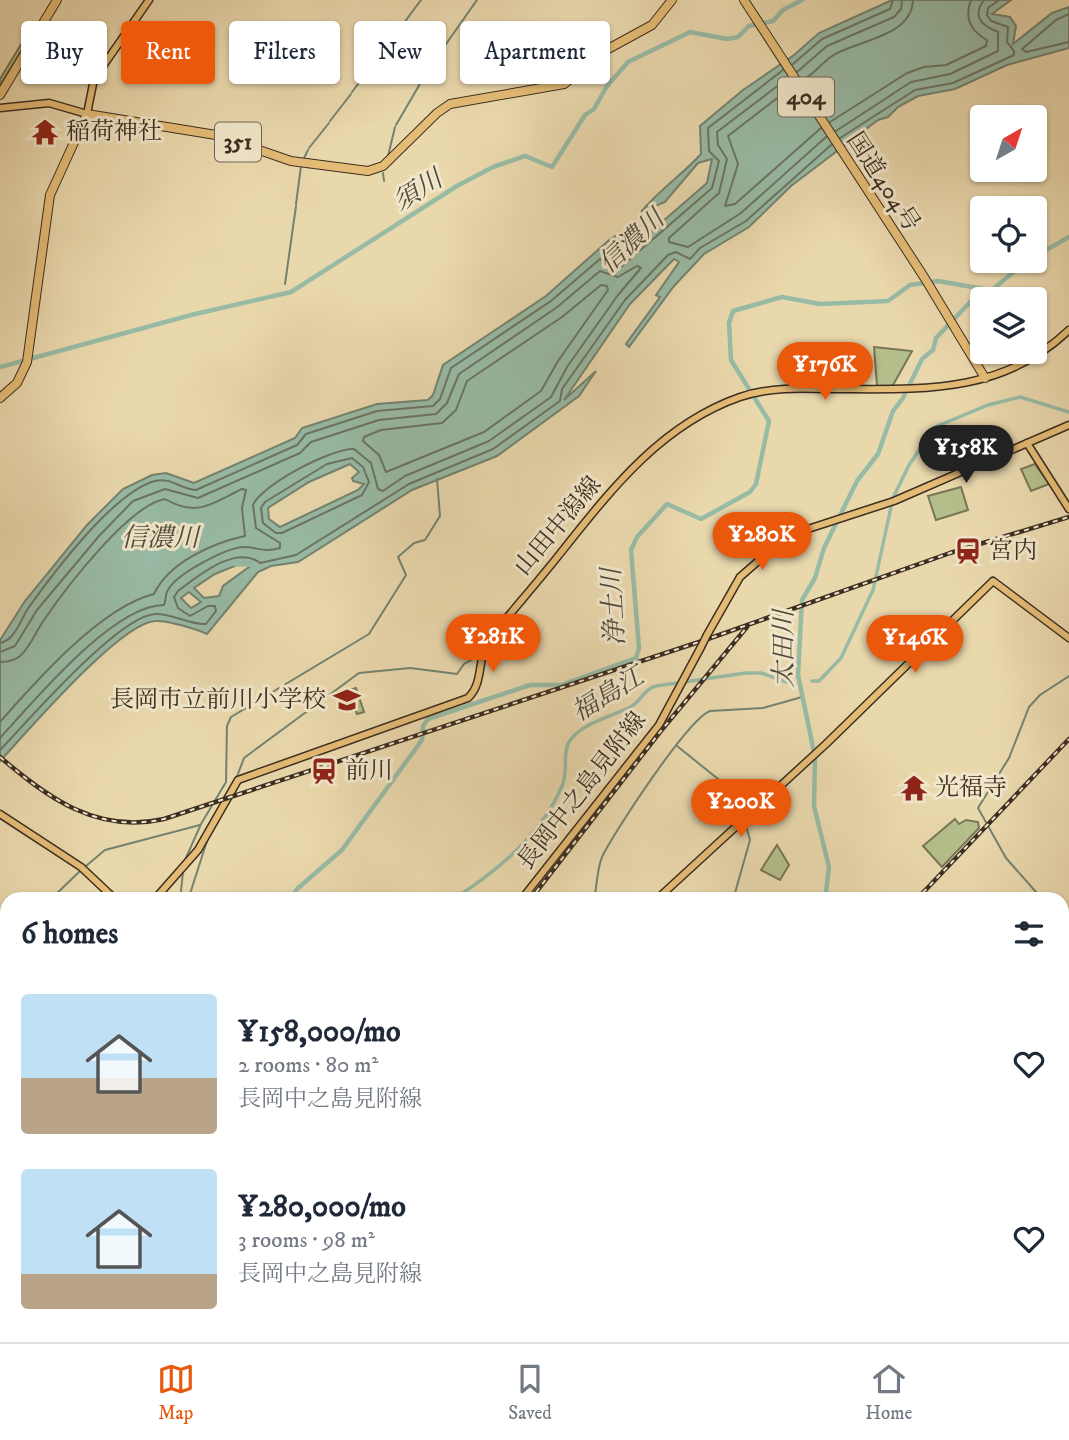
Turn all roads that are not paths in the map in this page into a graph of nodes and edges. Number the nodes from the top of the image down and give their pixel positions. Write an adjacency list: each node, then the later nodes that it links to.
1 (149, 0): 7 (main road)
2 (672, 0): 7 (highway, 351)
3 (55, 1): 5 (highway)
4 (744, 1): 9 (highway, 国道404号 / 404)
5 (0, 92)
6 (0, 108): 7 (main road)
7 (86, 114): 10 (highway)
8 (1069, 330): 9 (main road)
9 (985, 378): 17 (main road, 山田中潟線)
10 (0, 398)
11 (1069, 425): 12 (main road)
12 (1027, 443): 13 (main road); 18 (main road, 長岡中之島見附線, bridge)
13 (1069, 509)
14 (1069, 638): 19 (main road)
15 (0, 814): 16 (main road)
16 (108, 892)
17 (161, 892)
18 (527, 892)
19 (665, 892)

